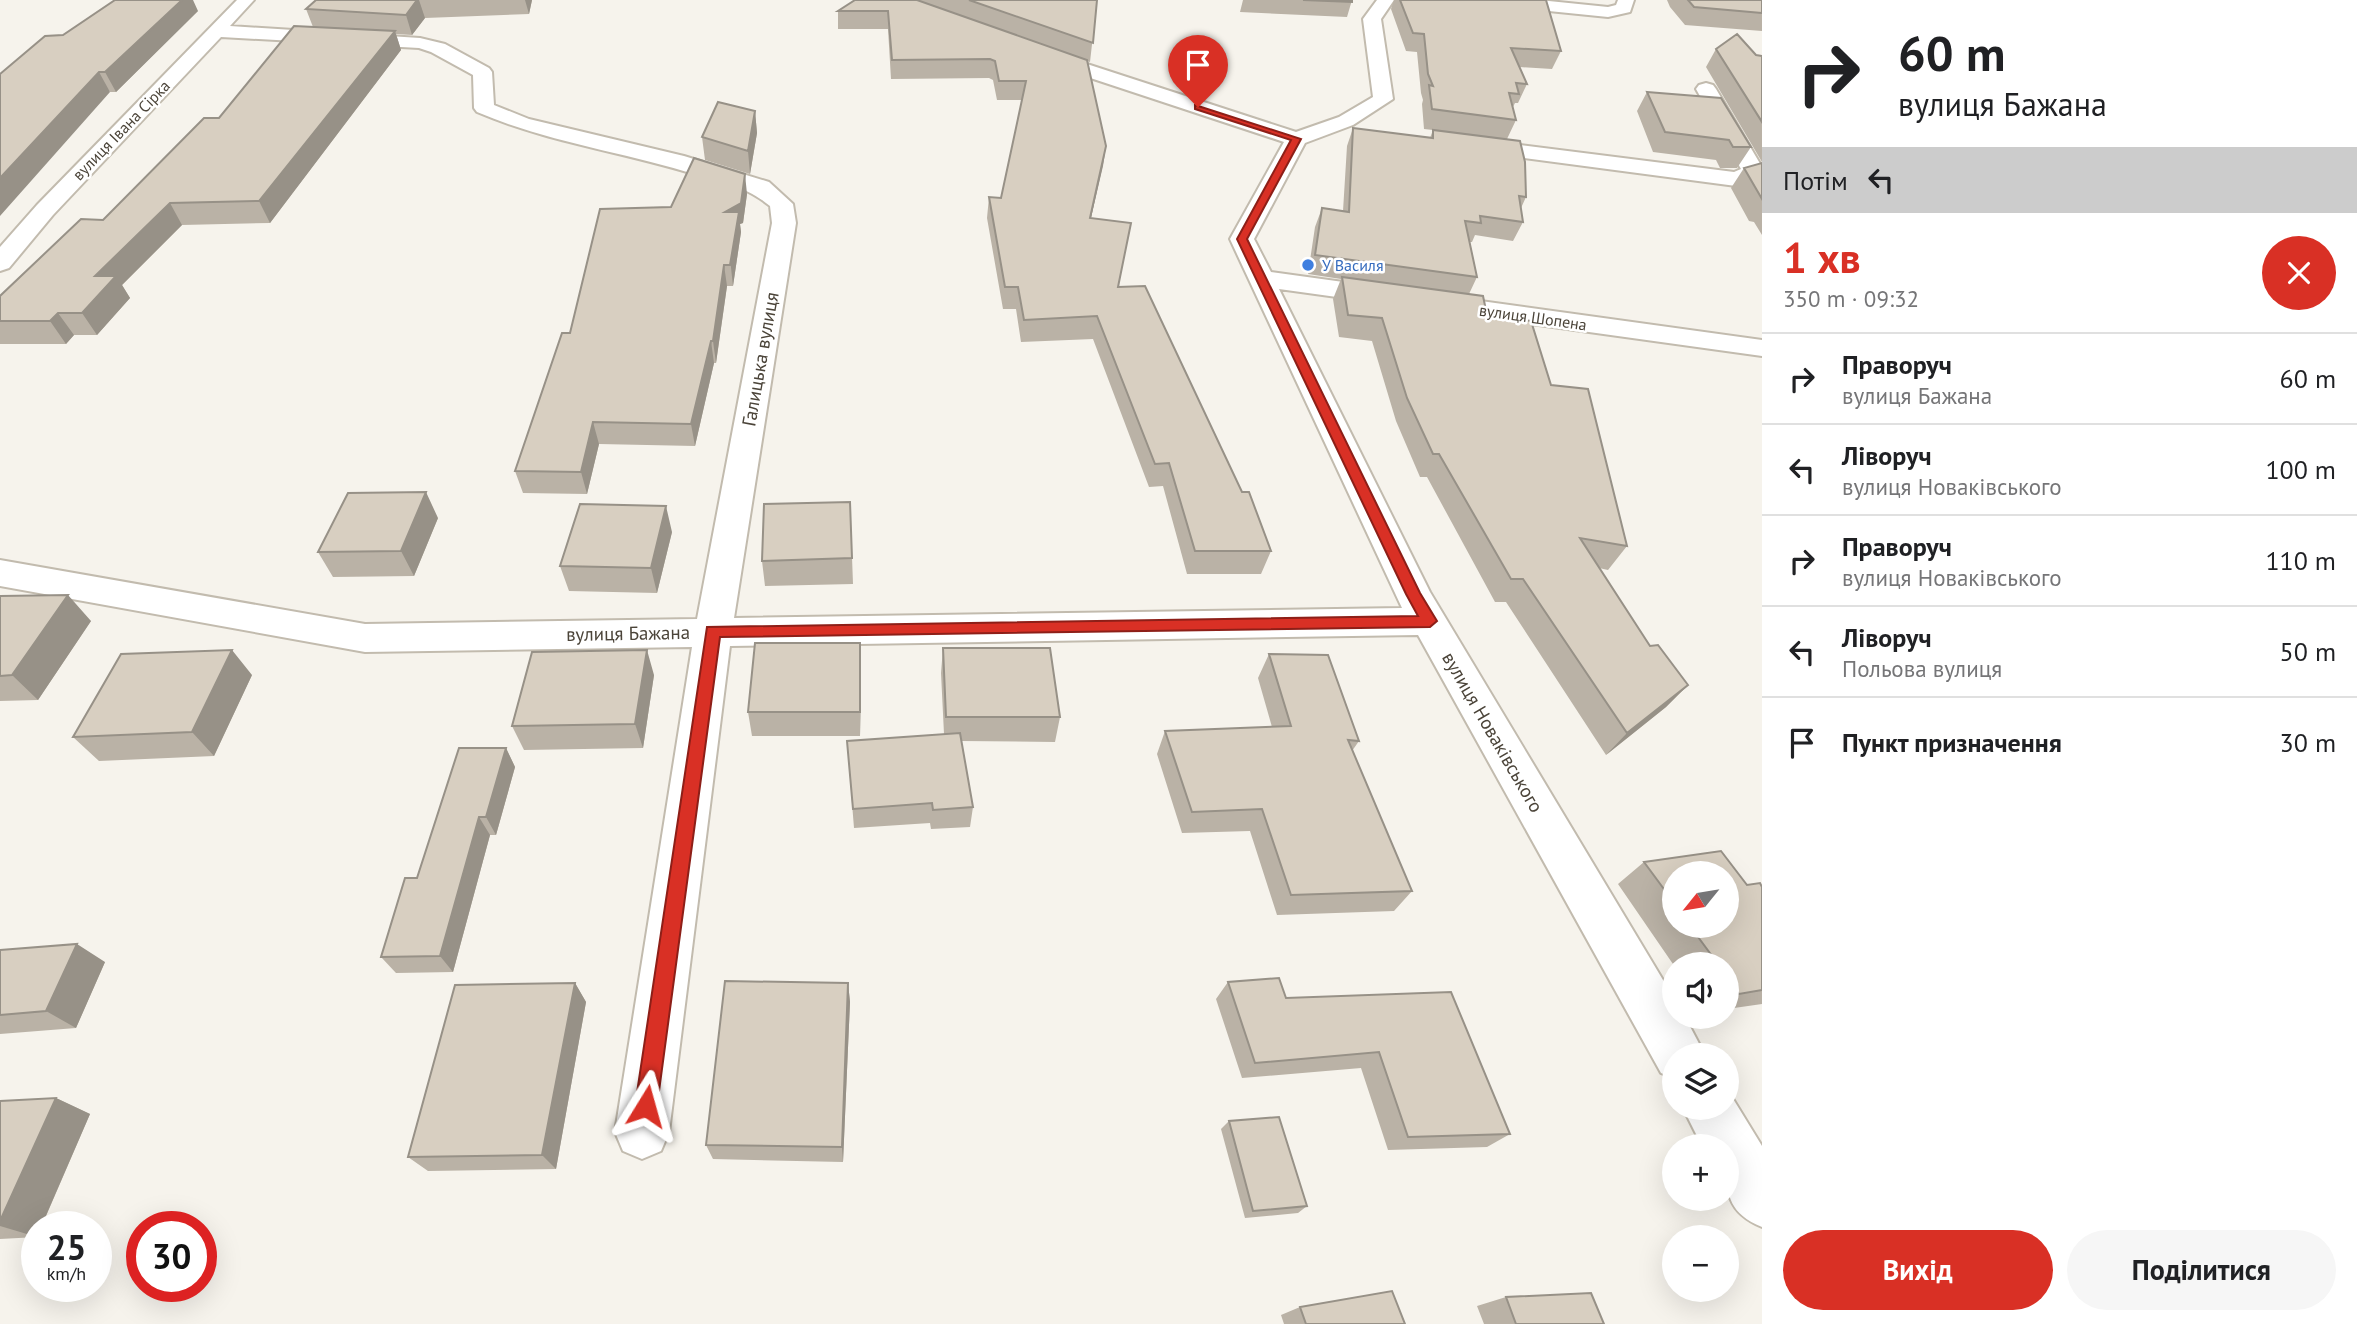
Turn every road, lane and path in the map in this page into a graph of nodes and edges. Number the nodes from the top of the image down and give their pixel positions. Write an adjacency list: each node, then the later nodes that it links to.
1 (246, 0): 5 (street, вулиця Івана Сірка)
2 (1386, 0): 8 (street)
3 (1488, 0): 4 (street)
4 (1626, 0)
5 (216, 30): 12 (street, вулиця Івана Сірка); 17 (street, Галицька вулиця)
6 (1025, 49): 10 (street)
7 (1706, 89): 11 (street)
8 (1331, 126): 9 (street); 10 (street)
9 (1372, 132)
10 (1296, 139): 13 (street, вулиця Новаківського)
11 (1453, 142)
12 (0, 263)
13 (1262, 279): 14 (street, вулиця Шопена); 16 (street, вулиця Новаківського)
14 (1762, 348)
15 (0, 573): 17 (street, вулиця Бажана)
16 (1430, 621): 17 (street, вулиця Бажана); 18 (street, вулиця Новаківського)
17 (713, 631): 20 (street, Галицька вулиця)
18 (1672, 1043)
19 (1717, 1120): 21 (street)
20 (642, 1132)
21 (1762, 1199)

